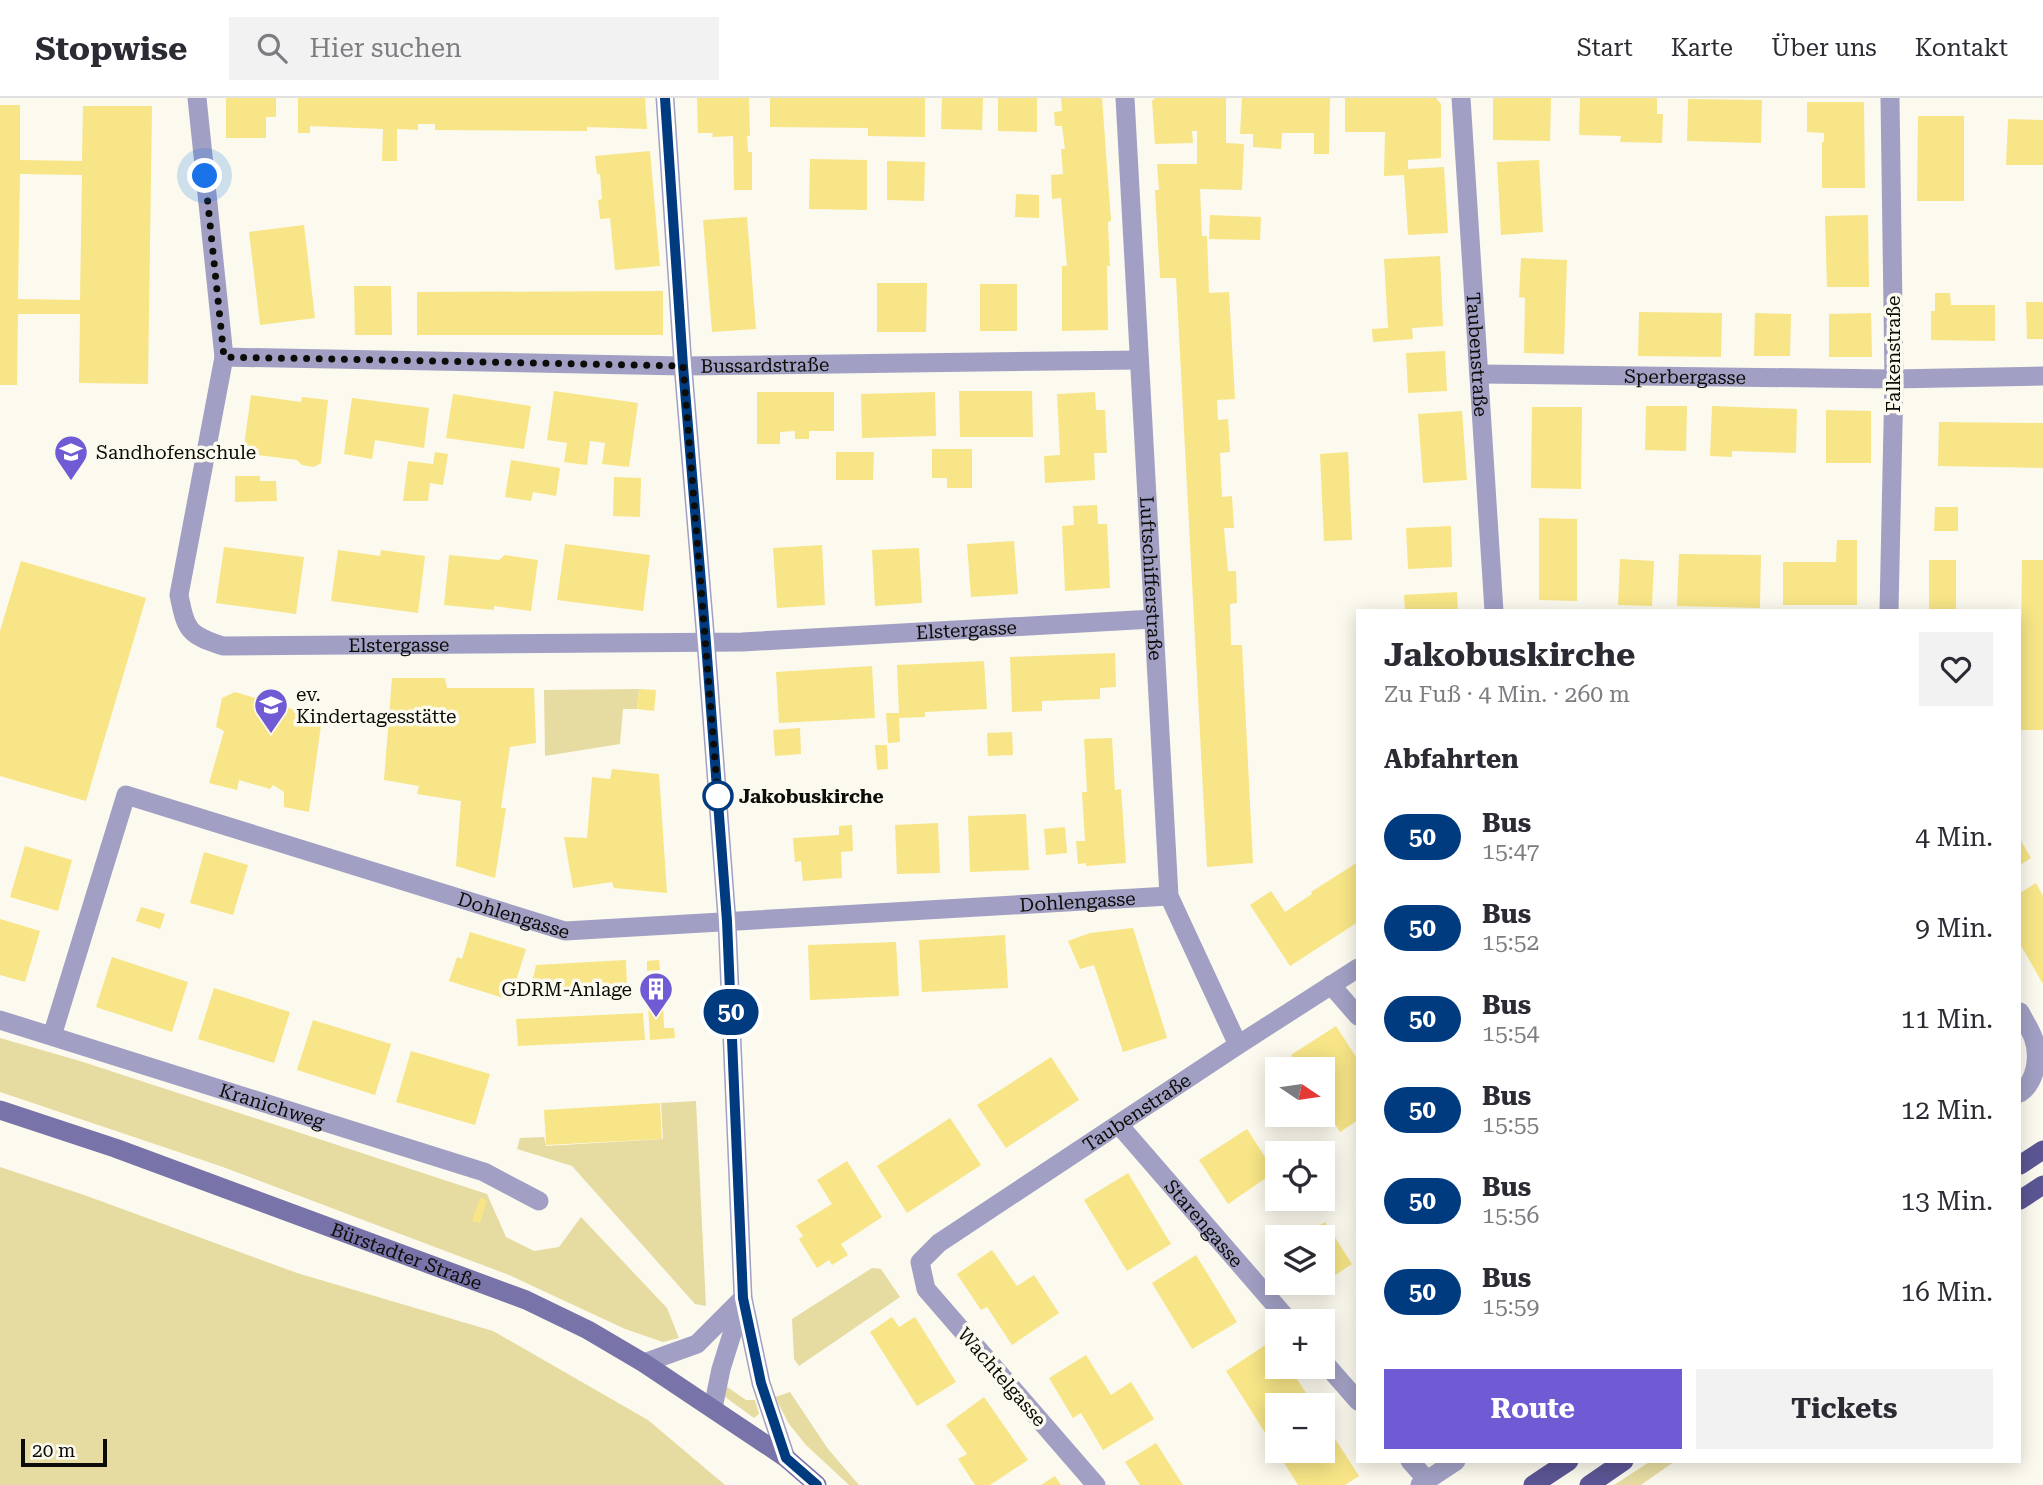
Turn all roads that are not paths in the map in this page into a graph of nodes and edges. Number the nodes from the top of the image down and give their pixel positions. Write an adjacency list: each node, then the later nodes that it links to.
1 (197, 98): 6 (street, Elstergasse)
2 (665, 98): 8 (street)
3 (1125, 98): 7 (street, Luftschifferstraße)
4 (1461, 98): 9 (street, Taubenstraße)
5 (1890, 98): 11 (street, Falkenstraße)
6 (224, 357): 8 (street, Bussardstraße); 15 (street, Elstergasse)
7 (1139, 360): 8 (street, Bussardstraße); 14 (street, Luftschifferstraße)
8 (683, 366): 15 (street)
9 (1479, 374): 11 (street, Sperbergasse); 12 (street, Taubenstraße)
10 (2043, 376): 11 (street, Sperbergasse)
11 (1894, 379): 13 (street, Falkenstraße)
12 (1494, 609)
13 (1889, 609)
14 (1153, 619): 15 (street, Elstergasse); 16 (street, Luftschifferstraße)
15 (706, 643): 17 (street)
16 (1169, 896): 17 (street, Dohlengasse); 24 (street, Luftschifferstraße)
17 (727, 921): 23 (street, Dohlengasse); 34 (street)
18 (1356, 969): 19 (street, Taubenstraße)
19 (1331, 985): 20 (street); 24 (street, Taubenstraße)
20 (1356, 1014)
21 (2021, 1014): 25 (street)
22 (0, 1020): 23 (street, Kranichweg)
23 (52, 1037): 32 (street, Kranichweg)
24 (1238, 1045): 27 (street, Taubenstraße)
25 (2023, 1091)
26 (0, 1111): 36 (main road, Bürstadter Straße)
27 (1119, 1125): 33 (street, Taubenstraße); 35 (street, Starengasse)
28 (2043, 1150): 29 (main road)
29 (2021, 1164)
30 (2043, 1185): 31 (main road)
31 (2021, 1199)
32 (539, 1201)
33 (920, 1262): 48 (street, Wachtelgasse)
34 (743, 1298): 36 (street); 39 (street); 40 (street)
35 (1279, 1309)
36 (645, 1363): 39 (main road, Bürstadter Straße)
37 (1335, 1375): 38 (street)
38 (1356, 1399)
39 (713, 1408): 40 (main road, Bürstadter Straße)
40 (786, 1458): 46 (main road); 47 (main road, Bürstadter Straße)
41 (1411, 1463): 45 (street)
42 (1453, 1463): 45 (street)
43 (1566, 1463): 49 (main road)
44 (1621, 1463): 50 (main road)
45 (1423, 1483)
46 (792, 1485)
47 (817, 1485)
48 (1096, 1485)
49 (1533, 1485)
50 (1588, 1485)

